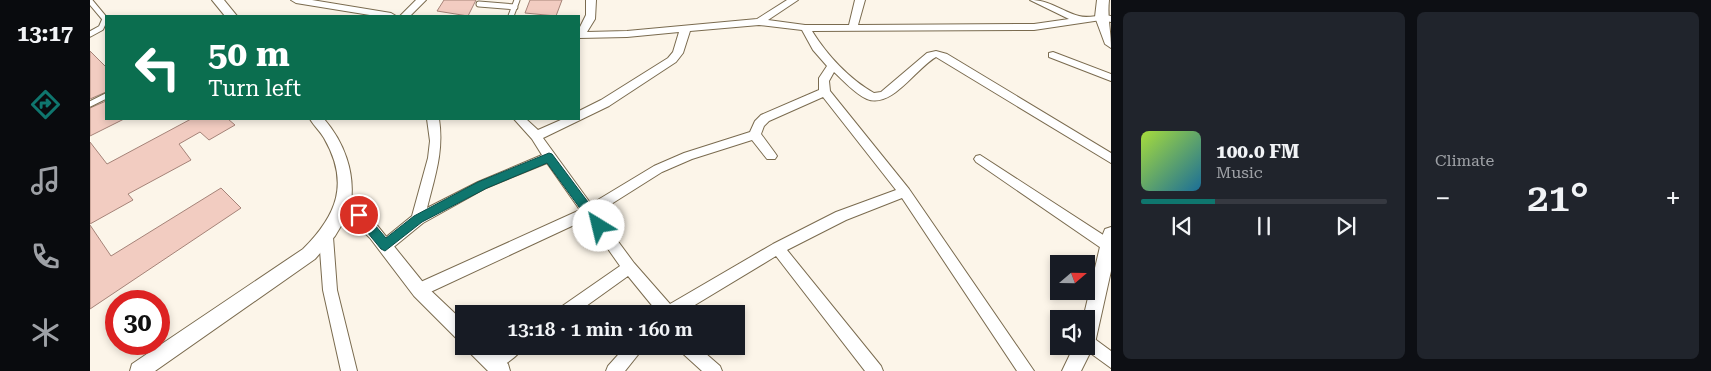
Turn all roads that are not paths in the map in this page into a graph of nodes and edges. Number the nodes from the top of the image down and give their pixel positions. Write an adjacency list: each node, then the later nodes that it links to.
1 (218, 0): 15 (street)
2 (296, 0): 14 (street)
3 (350, 0): 14 (street)
4 (421, 0): 17 (street)
5 (517, 0): 13 (lane)
6 (591, 0): 26 (street)
7 (793, 0): 21 (street)
8 (860, 0): 22 (street)
9 (1035, 0): 20 (street)
10 (1103, 0): 19 (street)
11 (90, 1): 25 (lane)
12 (478, 4): 13 (lane)
13 (515, 7): 18 (lane)
14 (340, 8): 16 (street)
15 (230, 15)
16 (385, 15)
17 (406, 15)
18 (511, 15)
19 (1106, 18): 20 (street); 28 (street)
20 (1080, 20): 22 (street)
21 (759, 22): 23 (street); 24 (street)
22 (852, 26): 23 (street)
23 (805, 28): 30 (street)
24 (684, 30): 27 (street); 35 (street)
25 (90, 34)
26 (580, 34)
27 (580, 35)
28 (1111, 44)
29 (1052, 55): 31 (street)
30 (834, 66): 32 (street); 45 (street)
31 (1111, 78)
32 (826, 92): 40 (street); 46 (street)
33 (105, 96): 34 (lane)
34 (90, 104)
35 (580, 116)
36 (318, 120): 47 (street)
37 (434, 120): 49 (street)
38 (521, 120): 41 (street)
39 (571, 120): 41 (street)
40 (755, 135): 42 (street); 48 (street)
41 (536, 136): 43 (street)
42 (771, 156)
43 (549, 157): 48 (street); 49 (street)
44 (980, 159): 51 (street)
45 (1111, 159)
46 (906, 192): 53 (street); 74 (street)
47 (343, 205): 50 (street); 52 (street)
48 (589, 212): 54 (street); 55 (street)
49 (418, 219): 52 (street)
50 (326, 237): 69 (street); 70 (street)
51 (1110, 240): 59 (street)
52 (385, 246): 55 (street)
53 (778, 248): 58 (street); 73 (street)
54 (629, 268): 56 (street); 57 (street)
55 (419, 290): 60 (street)
56 (576, 305)
57 (661, 305)
58 (682, 305)
59 (1094, 310)
60 (455, 325)
61 (1095, 348): 67 (street)
62 (485, 355): 68 (street)
63 (508, 355): 68 (street)
64 (629, 355): 71 (street)
65 (695, 355): 72 (street)
66 (1079, 355): 75 (street)
67 (1111, 360)
68 (497, 367)
69 (139, 371)
70 (349, 371)
71 (614, 371)
72 (714, 371)
73 (875, 371)
74 (1026, 371)
75 (1071, 371)

